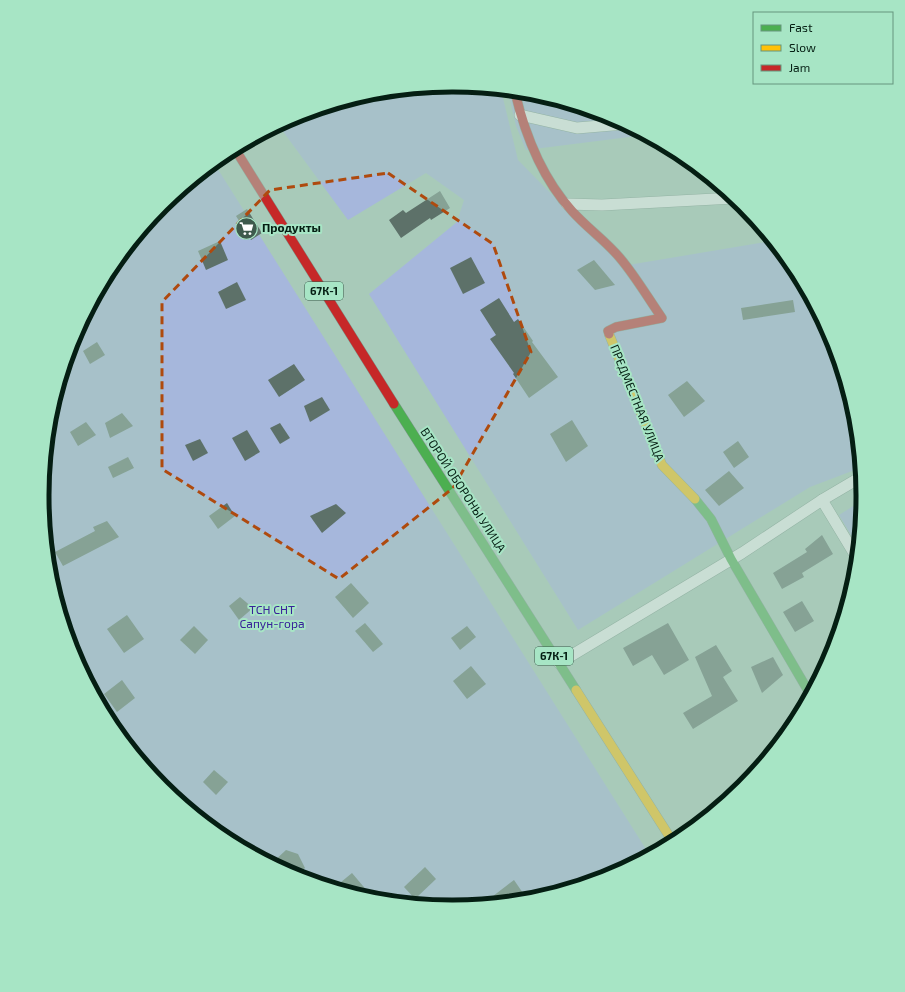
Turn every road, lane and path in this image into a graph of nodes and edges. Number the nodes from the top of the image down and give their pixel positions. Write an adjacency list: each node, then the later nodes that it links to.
1 (516, 98): 2 (main road, ПРЕДМЕСТНАЯ УЛИЦА)
2 (520, 115): 3 (street); 6 (main road, ПРЕДМЕСТНАЯ УЛИЦА)
3 (612, 125)
4 (238, 155): 11 (main road, ВТОРОЙ ОБОРОНЫ УЛИЦА / 67К-1)
5 (725, 198): 6 (street)
6 (567, 204): 10 (main road, ПРЕДМЕСТНАЯ УЛИЦА)
7 (855, 480): 8 (street)
8 (822, 500): 9 (street); 10 (street)
9 (853, 551)
10 (731, 559): 11 (street); 12 (main road)
11 (559, 663): 13 (main road, ВТОРОЙ ОБОРОНЫ УЛИЦА / 67К-1)
12 (807, 688)
13 (669, 836)

